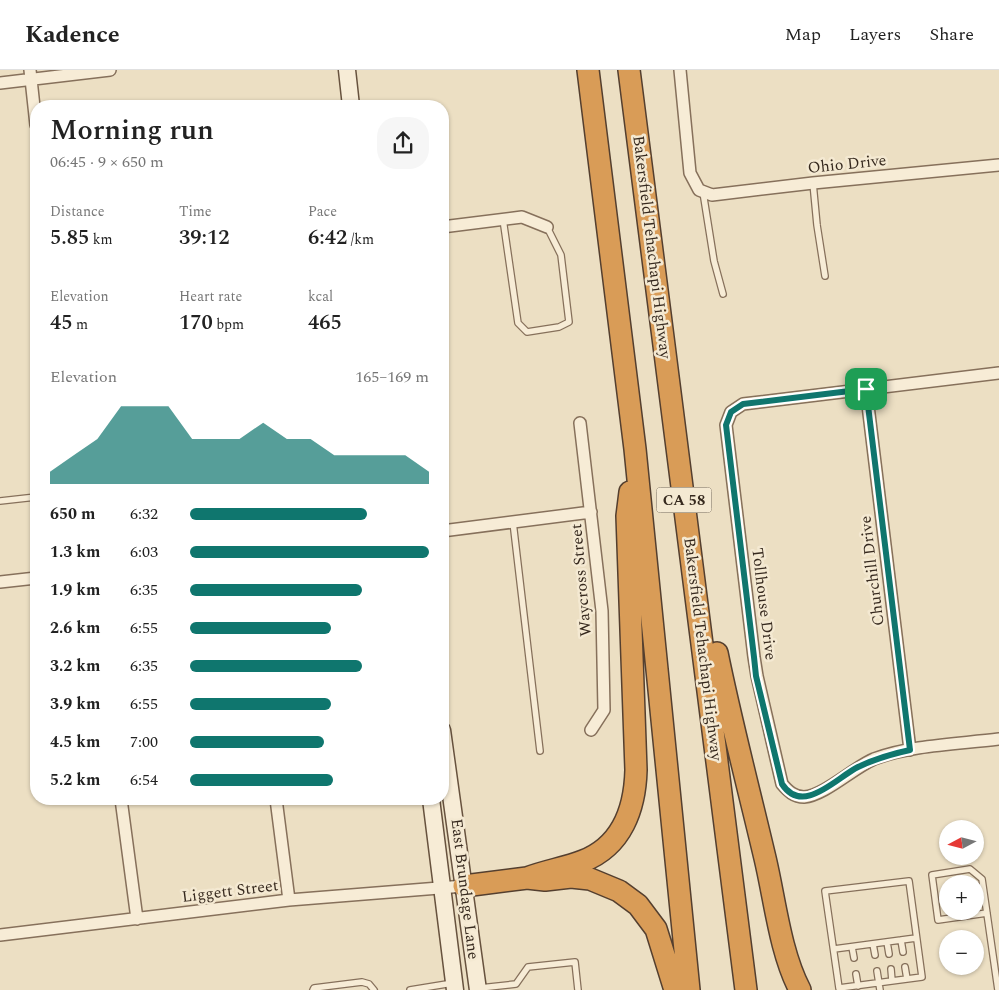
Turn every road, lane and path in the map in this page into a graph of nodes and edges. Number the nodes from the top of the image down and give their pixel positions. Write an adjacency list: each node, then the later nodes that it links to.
1 (110, 70): 6 (street)
2 (347, 70): 9 (main road)
3 (588, 70): 21 (highway, CA 58)
4 (629, 70): 22 (highway, Bakersfield Tehachapi Highway / CA 58)
5 (680, 70): 12 (street)
6 (31, 75): 7 (street); 8 (street)
7 (0, 83)
8 (34, 100)
9 (350, 100)
10 (999, 166): 11 (street, Ohio Drive)
11 (813, 183): 12 (street, Ohio Drive); 16 (lane)
12 (701, 191): 17 (lane)
13 (503, 219): 14 (street); 15 (street); 15 (lane)
14 (449, 226)
15 (547, 227)
16 (825, 276)
17 (723, 294)
18 (999, 372): 19 (street)
19 (866, 389): 32 (street, Churchill Drive); 32 (street, Tollhouse Drive)
20 (580, 423): 25 (street, Waycross Street)
21 (635, 449): 38 (highway); 72 (highway, CA 58)
22 (679, 463): 44 (highway, Bakersfield Tehachapi Highway / CA 58); 75 (highway)
23 (30, 497): 24 (lane)
24 (0, 501)
25 (591, 512): 26 (street); 30 (street, Waycross Street)
26 (513, 522): 27 (street); 33 (lane)
27 (449, 530)
28 (30, 579): 29 (street)
29 (0, 582)
30 (591, 730)
31 (999, 740): 32 (street)
32 (910, 750)
33 (540, 751)
34 (449, 780): 39 (main road, East Brundage Lane)
35 (122, 805): 43 (street)
36 (277, 805): 41 (street)
37 (432, 805): 40 (main road, East Brundage Lane)
38 (527, 878): 39 (highway); 71 (highway)
39 (464, 886): 40 (street, Liggett Street); 66 (main road, East Brundage Lane)
40 (442, 888): 41 (street, Liggett Street); 64 (main road, East Brundage Lane)
41 (289, 900): 43 (street, Liggett Street)
42 (987, 913): 42 (lane); 77 (lane)
43 (137, 918): 45 (street, Liggett Street)
44 (740, 930): 73 (highway, Bakersfield Tehachapi Highway / CA 58); 74 (highway)
45 (0, 935)
46 (916, 938): 47 (lane); 51 (lane); 60 (lane)
47 (901, 940): 48 (lane); 52 (lane)
48 (887, 942): 49 (lane); 53 (lane)
49 (873, 944): 50 (lane); 54 (lane)
50 (852, 947): 51 (lane); 55 (lane)
51 (834, 949): 63 (lane)
52 (903, 952)
53 (889, 954)
54 (875, 955)
55 (854, 958)
56 (905, 967): 60 (lane)
57 (891, 969): 61 (lane)
58 (877, 971): 62 (lane)
59 (856, 974): 63 (lane)
60 (907, 980): 61 (lane)
61 (892, 981): 62 (lane)
62 (879, 983): 63 (lane); 76 (lane)
63 (858, 986)
64 (455, 987): 69 (lane)
65 (516, 987): 66 (lane); 70 (lane)
66 (478, 989)
67 (313, 990): 68 (lane)
68 (374, 990)
69 (410, 990)
70 (578, 990)
71 (675, 990)
72 (689, 990)
73 (746, 990)
74 (752, 990)
75 (800, 990)
76 (880, 990)
77 (998, 990)

